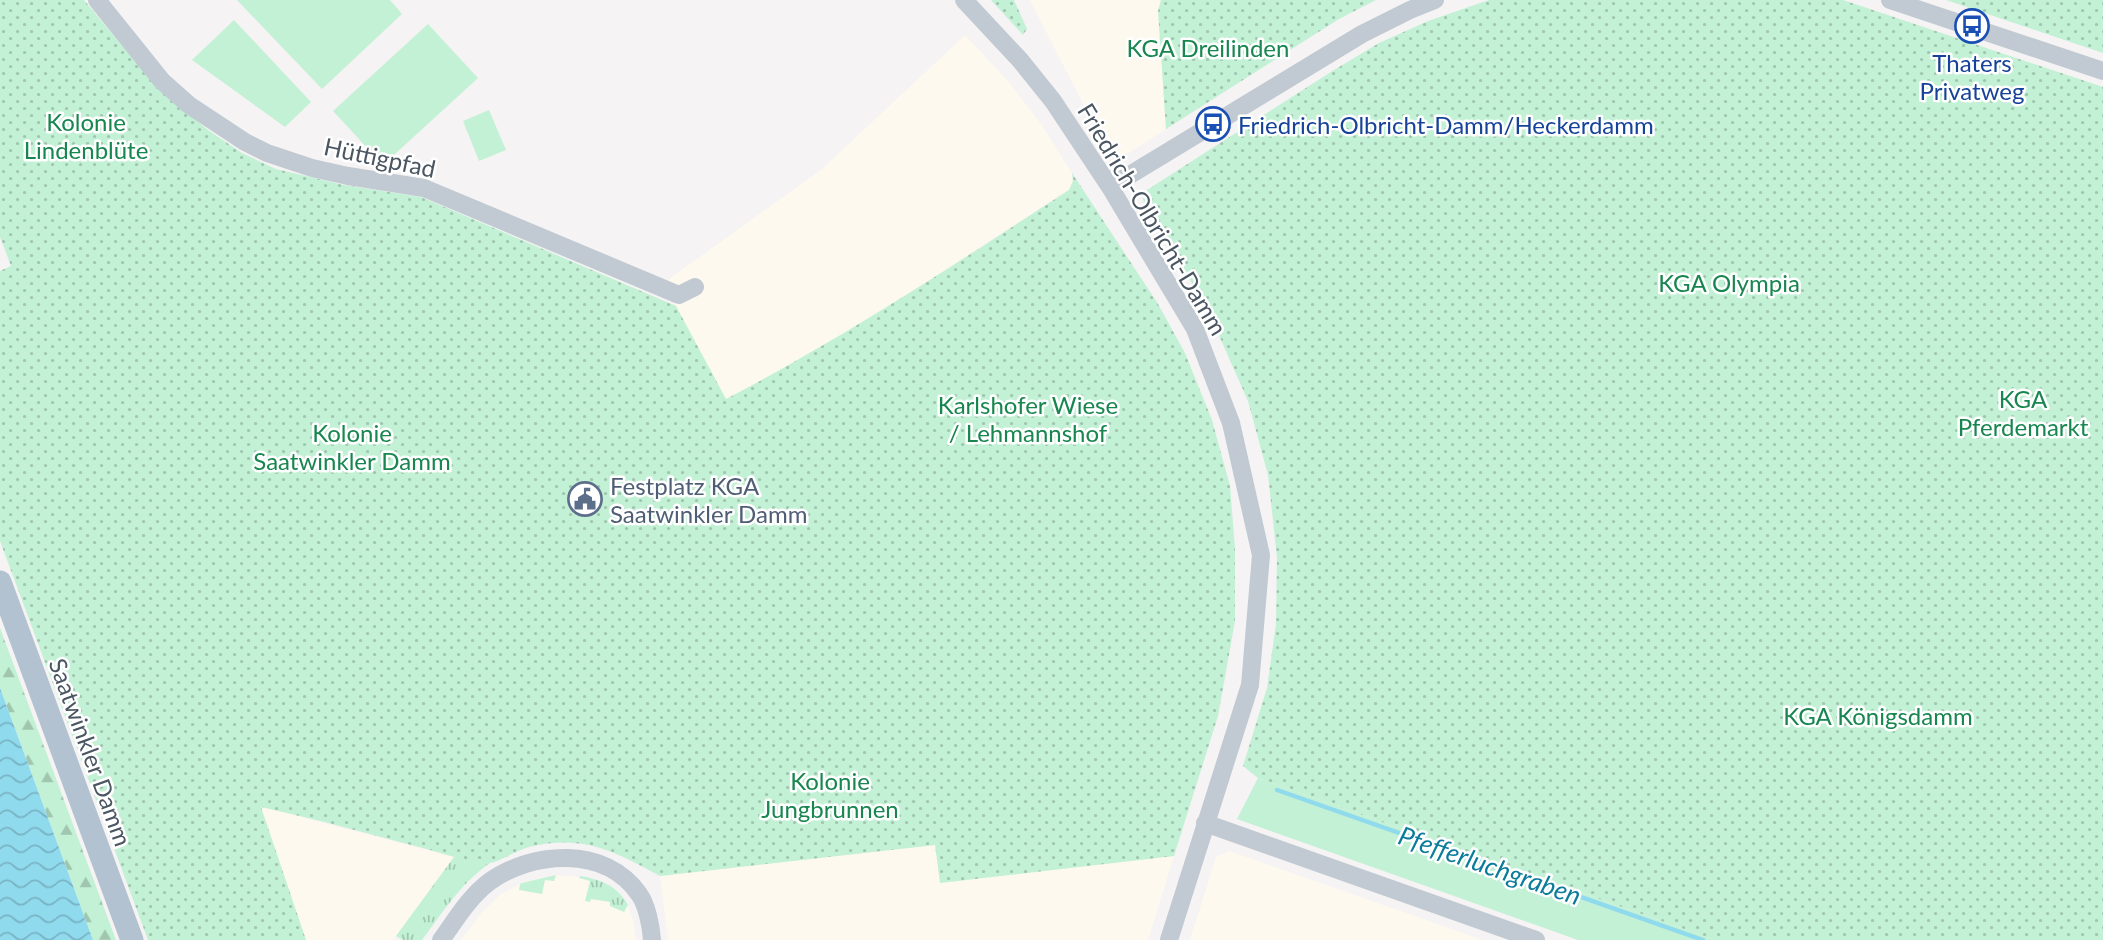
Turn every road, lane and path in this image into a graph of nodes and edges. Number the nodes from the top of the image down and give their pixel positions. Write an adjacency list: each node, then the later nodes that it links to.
1 (97, 0): 7 (street, Hüttigpfad)
2 (964, 0): 6 (street, Friedrich-Olbricht-Damm)
3 (1436, 0): 6 (street)
4 (1890, 0): 5 (street)
5 (2103, 71)
6 (1110, 187): 9 (street, Friedrich-Olbricht-Damm)
7 (695, 288)
8 (0, 582): 10 (main road, Saatwinkler Damm)
9 (1205, 823): 13 (street, Friedrich-Olbricht-Damm); 14 (street)
10 (132, 940)
11 (441, 940): 12 (street)
12 (652, 940)
13 (1169, 940)
14 (1536, 940)

